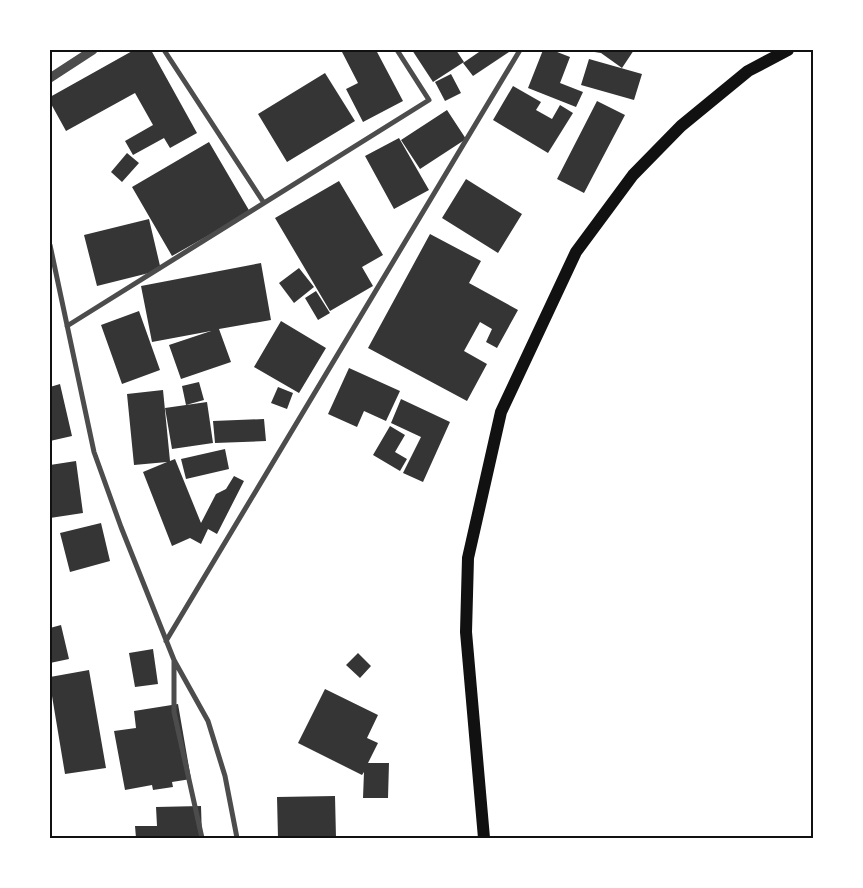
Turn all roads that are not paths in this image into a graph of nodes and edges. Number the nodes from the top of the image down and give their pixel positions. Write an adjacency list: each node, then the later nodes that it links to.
1 (93, 50): 6 (street)
2 (164, 50): 7 (street)
3 (397, 50): 7 (street)
4 (520, 50): 10 (street)
5 (788, 50): 14 (main road)
6 (50, 78)
7 (264, 203): 9 (street)
8 (50, 245): 9 (street)
9 (67, 326): 10 (street)
10 (166, 641): 11 (street)
11 (174, 660): 12 (street); 13 (street)
12 (202, 838)
13 (237, 838)
14 (484, 838)

